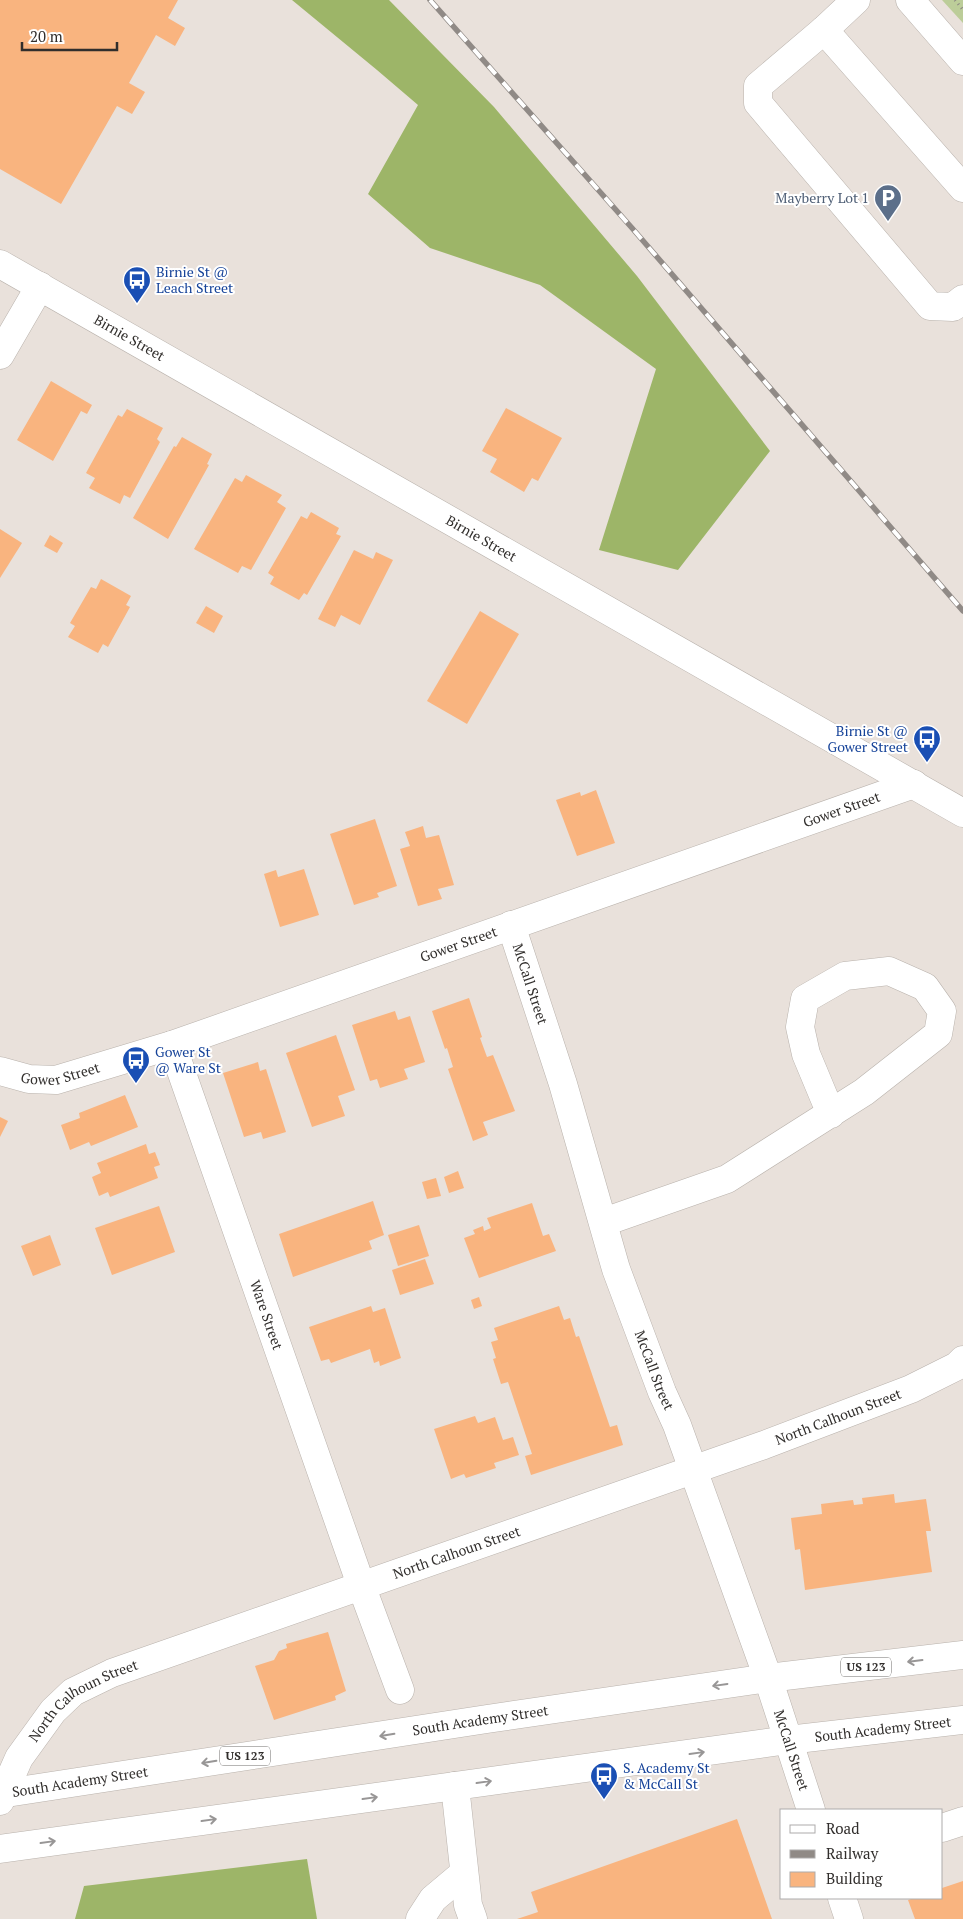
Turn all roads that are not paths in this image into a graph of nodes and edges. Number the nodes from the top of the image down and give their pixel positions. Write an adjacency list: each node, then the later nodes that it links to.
1 (856, 0): 3 (main road)
2 (910, 0): 4 (main road)
3 (824, 30): 5 (main road); 8 (main road)
4 (963, 61)
5 (963, 188)
6 (0, 264): 7 (main road, Birnie Street)
7 (40, 286): 9 (main road); 10 (main road, Birnie Street)
8 (963, 299)
9 (0, 355)
10 (914, 784): 11 (main road, Birnie Street); 12 (main road, Gower Street)
11 (963, 813)
12 (512, 925): 13 (main road, Gower Street); 16 (main road, McCall Street)
13 (172, 1045): 14 (main road, Gower Street); 19 (main road, Ware Street)
14 (0, 1071)
15 (831, 1114): 15 (main road); 16 (main road)
16 (604, 1222): 18 (main road, McCall Street)
17 (963, 1360): 18 (main road, North Calhoun Street)
18 (692, 1469): 19 (main road, North Calhoun Street); 21 (main road, McCall Street)
19 (361, 1585): 22 (main road, Ware Street); 26 (main road, North Calhoun Street)
20 (963, 1655): 21 (main road, South Academy Street / US 123, one-way to 21)
21 (768, 1678): 24 (main road, McCall Street); 26 (main road, South Academy Street / US 123, one-way to 26)
22 (400, 1690)
23 (963, 1720): 24 (main road, South Academy Street)
24 (788, 1740): 25 (main road, South Academy Street, one-way to 24); 27 (main road, McCall Street)
25 (455, 1786): 30 (main road, South Academy Street, one-way to 25); 31 (main road)
26 (1, 1796)
27 (812, 1809)
28 (963, 1821): 29 (main road)
29 (943, 1828)
30 (0, 1848)
31 (464, 1873): 33 (main road); 34 (main road)
32 (842, 1899): 35 (main road)
33 (420, 1919)
34 (472, 1919)
35 (849, 1919)

